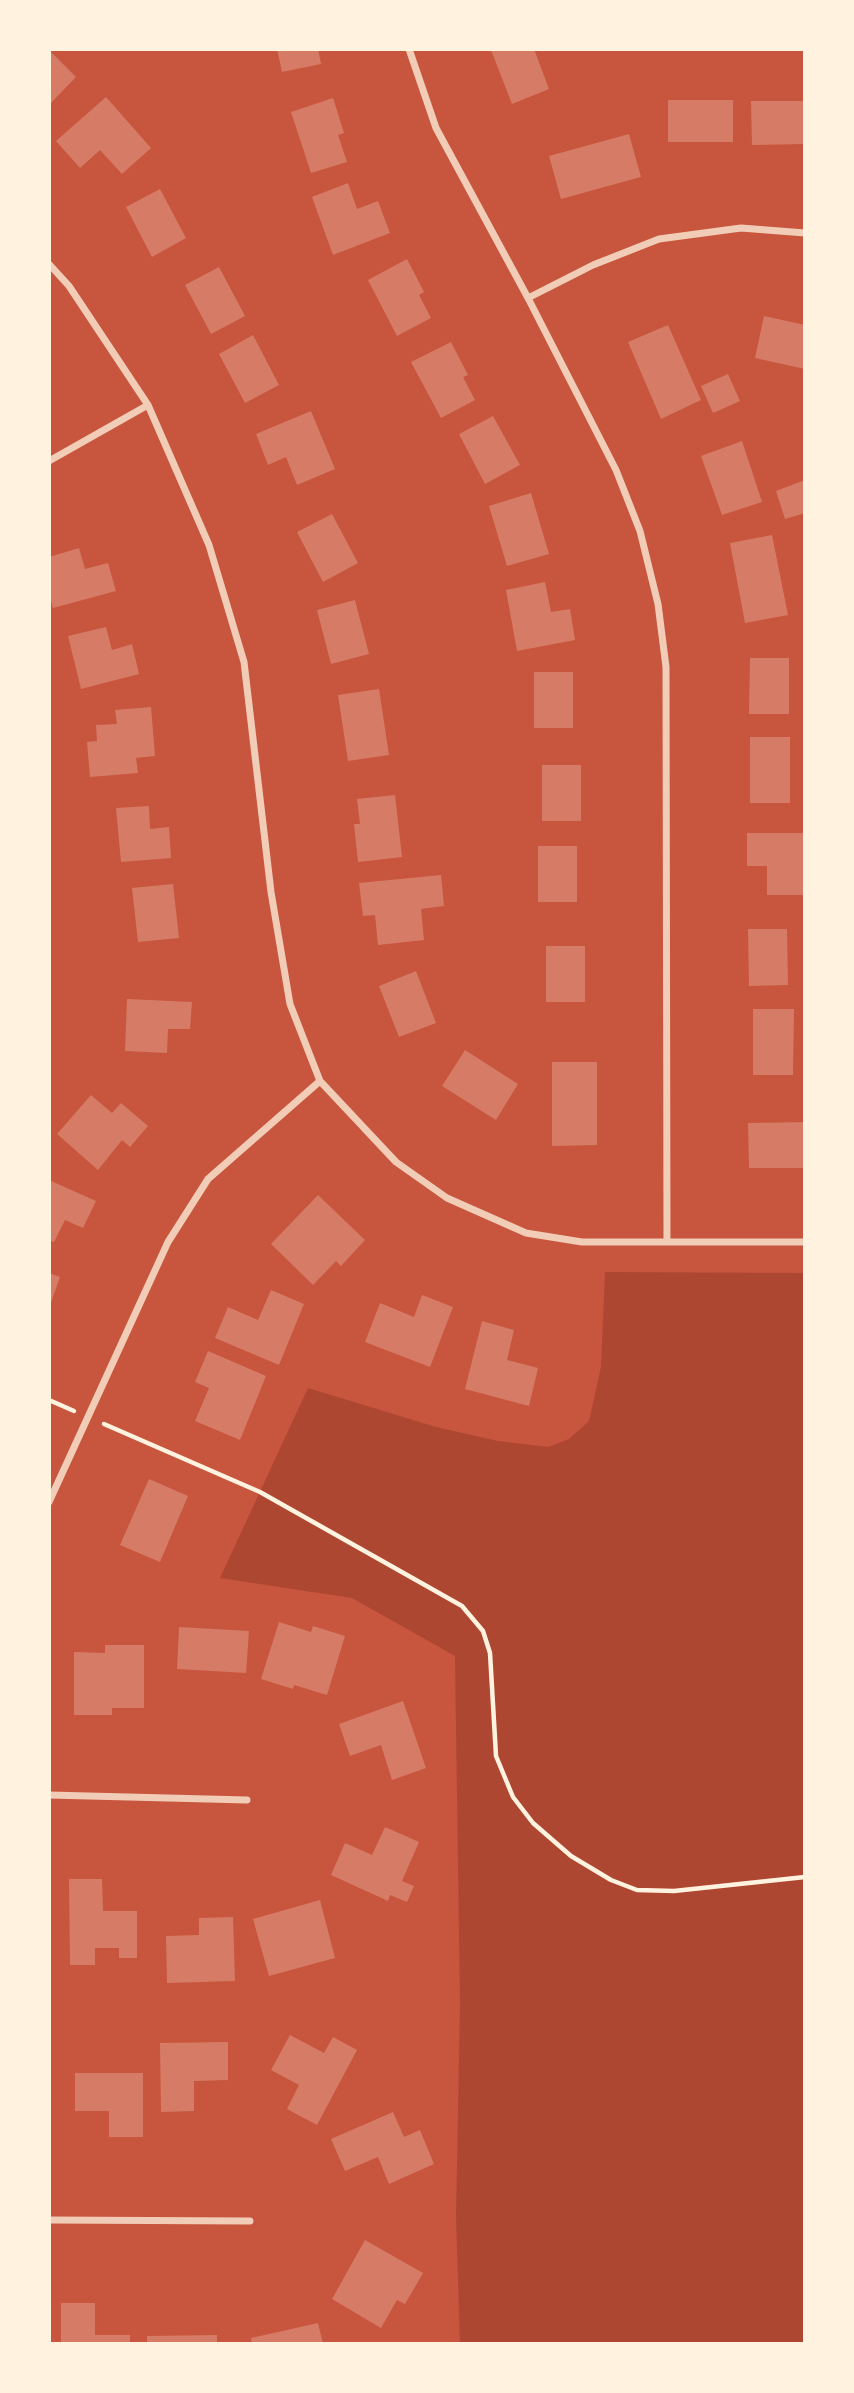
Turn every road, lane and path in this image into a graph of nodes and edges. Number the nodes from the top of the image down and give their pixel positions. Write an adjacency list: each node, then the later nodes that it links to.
1 (409, 49): 4 (street)
2 (805, 233): 4 (street)
3 (49, 264): 5 (street)
4 (528, 298): 8 (street)
5 (148, 405): 6 (street); 7 (street)
6 (49, 461)
7 (320, 1081): 8 (street); 11 (street)
8 (667, 1242): 9 (street)
9 (805, 1242)
10 (49, 1400): 11 (path)
11 (88, 1417): 12 (street); 15 (path)
12 (49, 1502)
13 (49, 1795): 14 (street)
14 (247, 1800)
15 (805, 1877)
16 (49, 2220): 17 (street)
17 (250, 2221)

